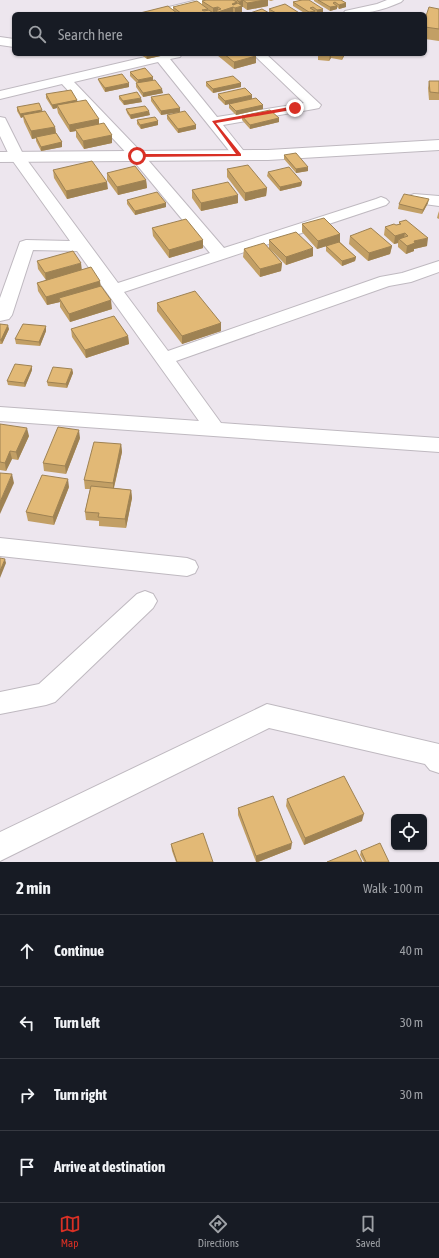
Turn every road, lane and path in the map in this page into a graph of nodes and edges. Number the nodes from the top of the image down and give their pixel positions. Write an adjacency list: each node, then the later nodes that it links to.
1 (210, 0): 3 (street)
2 (396, 0): 4 (street)
3 (165, 12)
4 (358, 12)
5 (0, 42): 6 (street)
6 (12, 43)
7 (168, 56): 9 (street)
8 (261, 56): 13 (street)
9 (161, 58): 10 (street); 13 (street)
10 (65, 80): 11 (street); 16 (street)
11 (0, 95)
12 (0, 121): 17 (street)
13 (213, 122): 15 (street)
14 (439, 145): 15 (street)
15 (240, 155): 16 (street)
16 (137, 156): 17 (street); 22 (street)
17 (8, 157): 21 (street)
18 (414, 199): 19 (street)
19 (439, 201)
20 (381, 202): 22 (street)
21 (82, 246): 24 (street); 25 (street)
22 (221, 255): 24 (street)
23 (439, 266): 26 (street)
24 (113, 290): 26 (street)
25 (0, 315)
26 (164, 359): 28 (street)
27 (0, 414): 28 (street)
28 (215, 429): 29 (street)
29 (439, 445)
30 (0, 547): 31 (street)
31 (187, 567)
32 (145, 601): 33 (street)
33 (0, 703)
34 (439, 760): 35 (street)
35 (0, 847)

